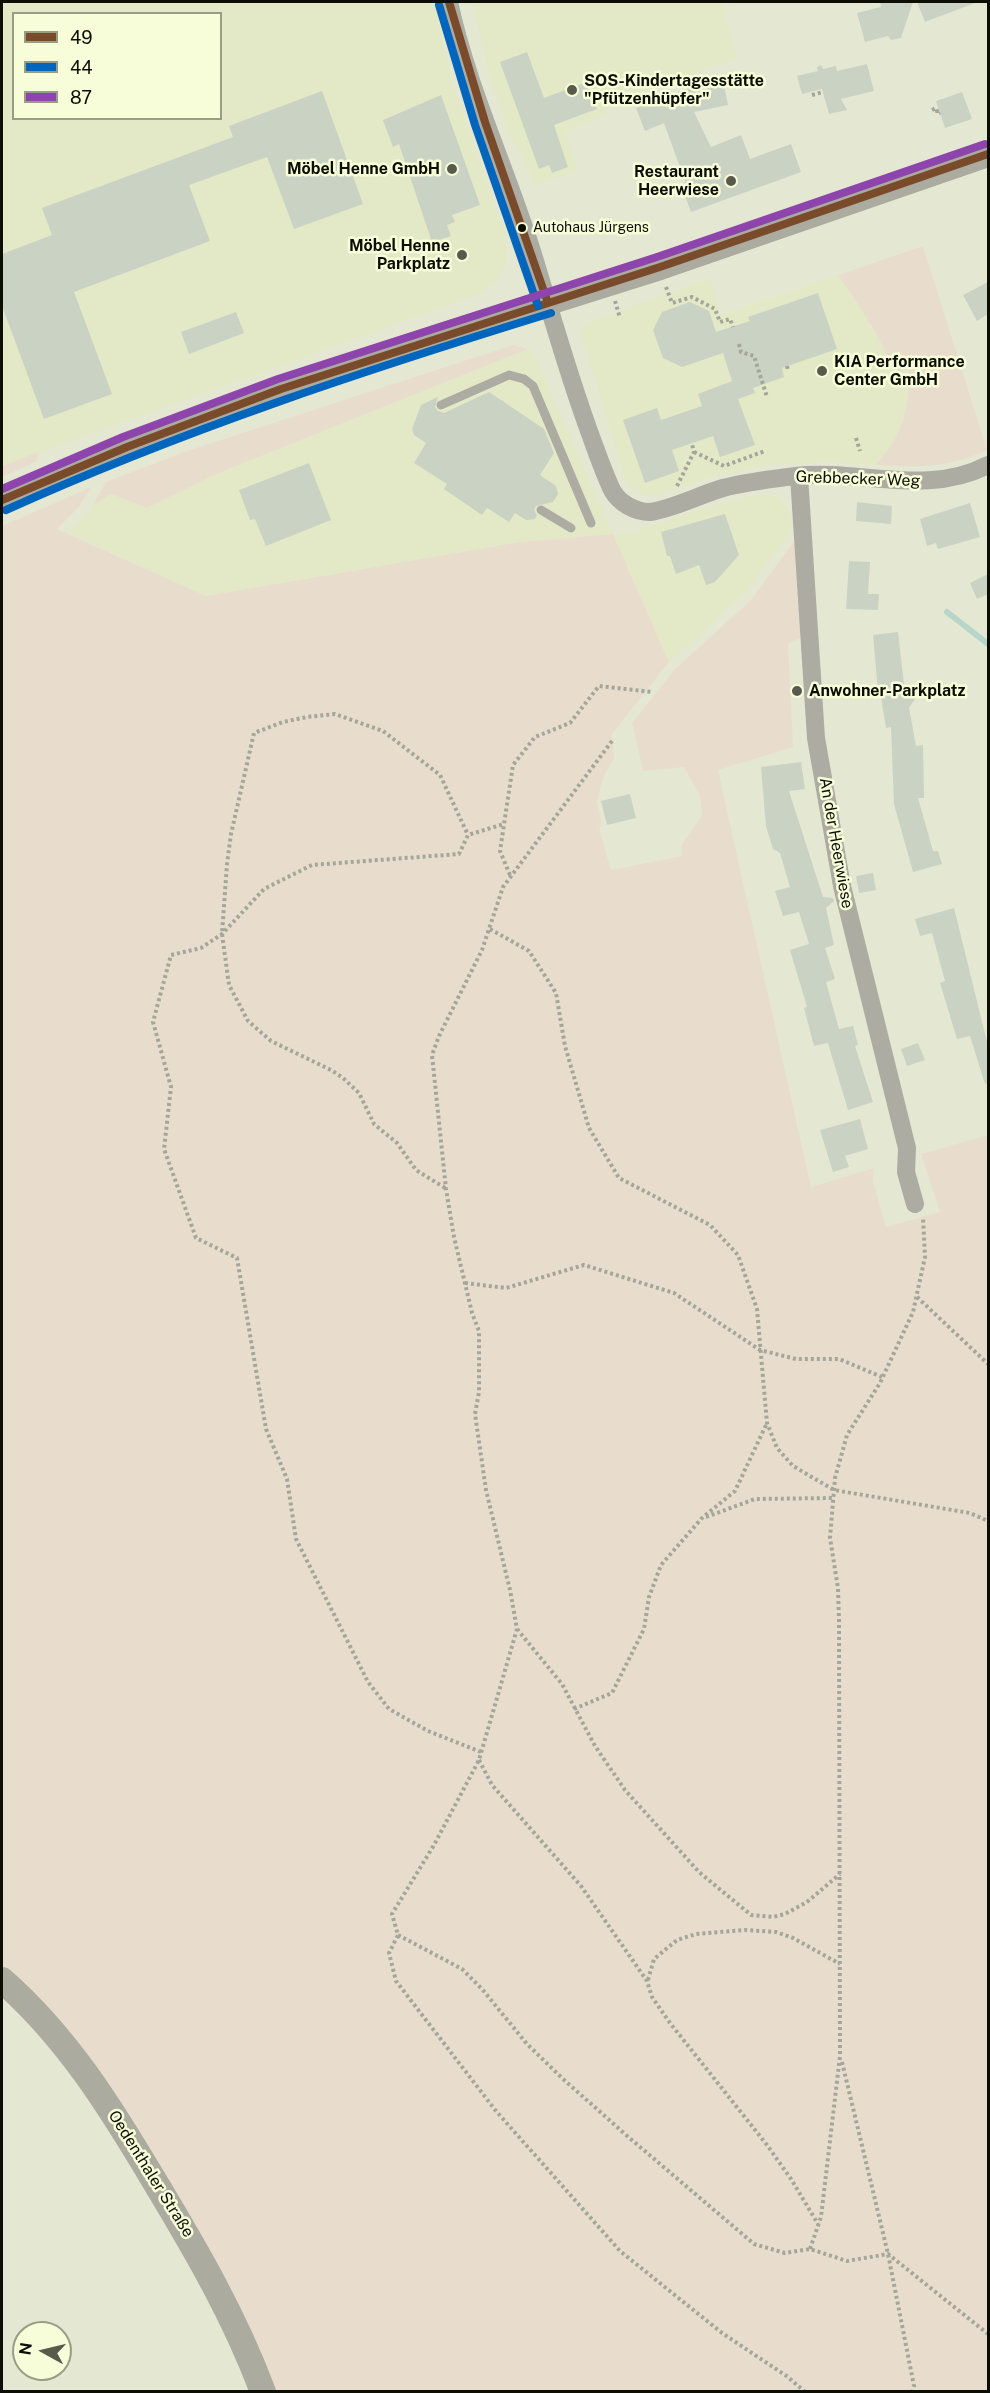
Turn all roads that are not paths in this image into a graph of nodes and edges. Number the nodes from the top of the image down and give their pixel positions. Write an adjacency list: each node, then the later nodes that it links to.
1 (449, 2): 3 (street, Grebbecker Weg)
2 (988, 154): 3 (main road)
3 (548, 303): 6 (street, Grebbecker Weg); 7 (main road)
4 (441, 405): 9 (lane)
5 (988, 465): 6 (street, Grebbecker Weg)
6 (799, 476): 11 (street, An der Heerwiese)
7 (2, 500)
8 (541, 510): 10 (lane)
9 (591, 523)
10 (571, 528)
11 (919, 1210)
12 (2, 1980): 13 (main road, Oedenthaler Straße)
13 (263, 2391)

